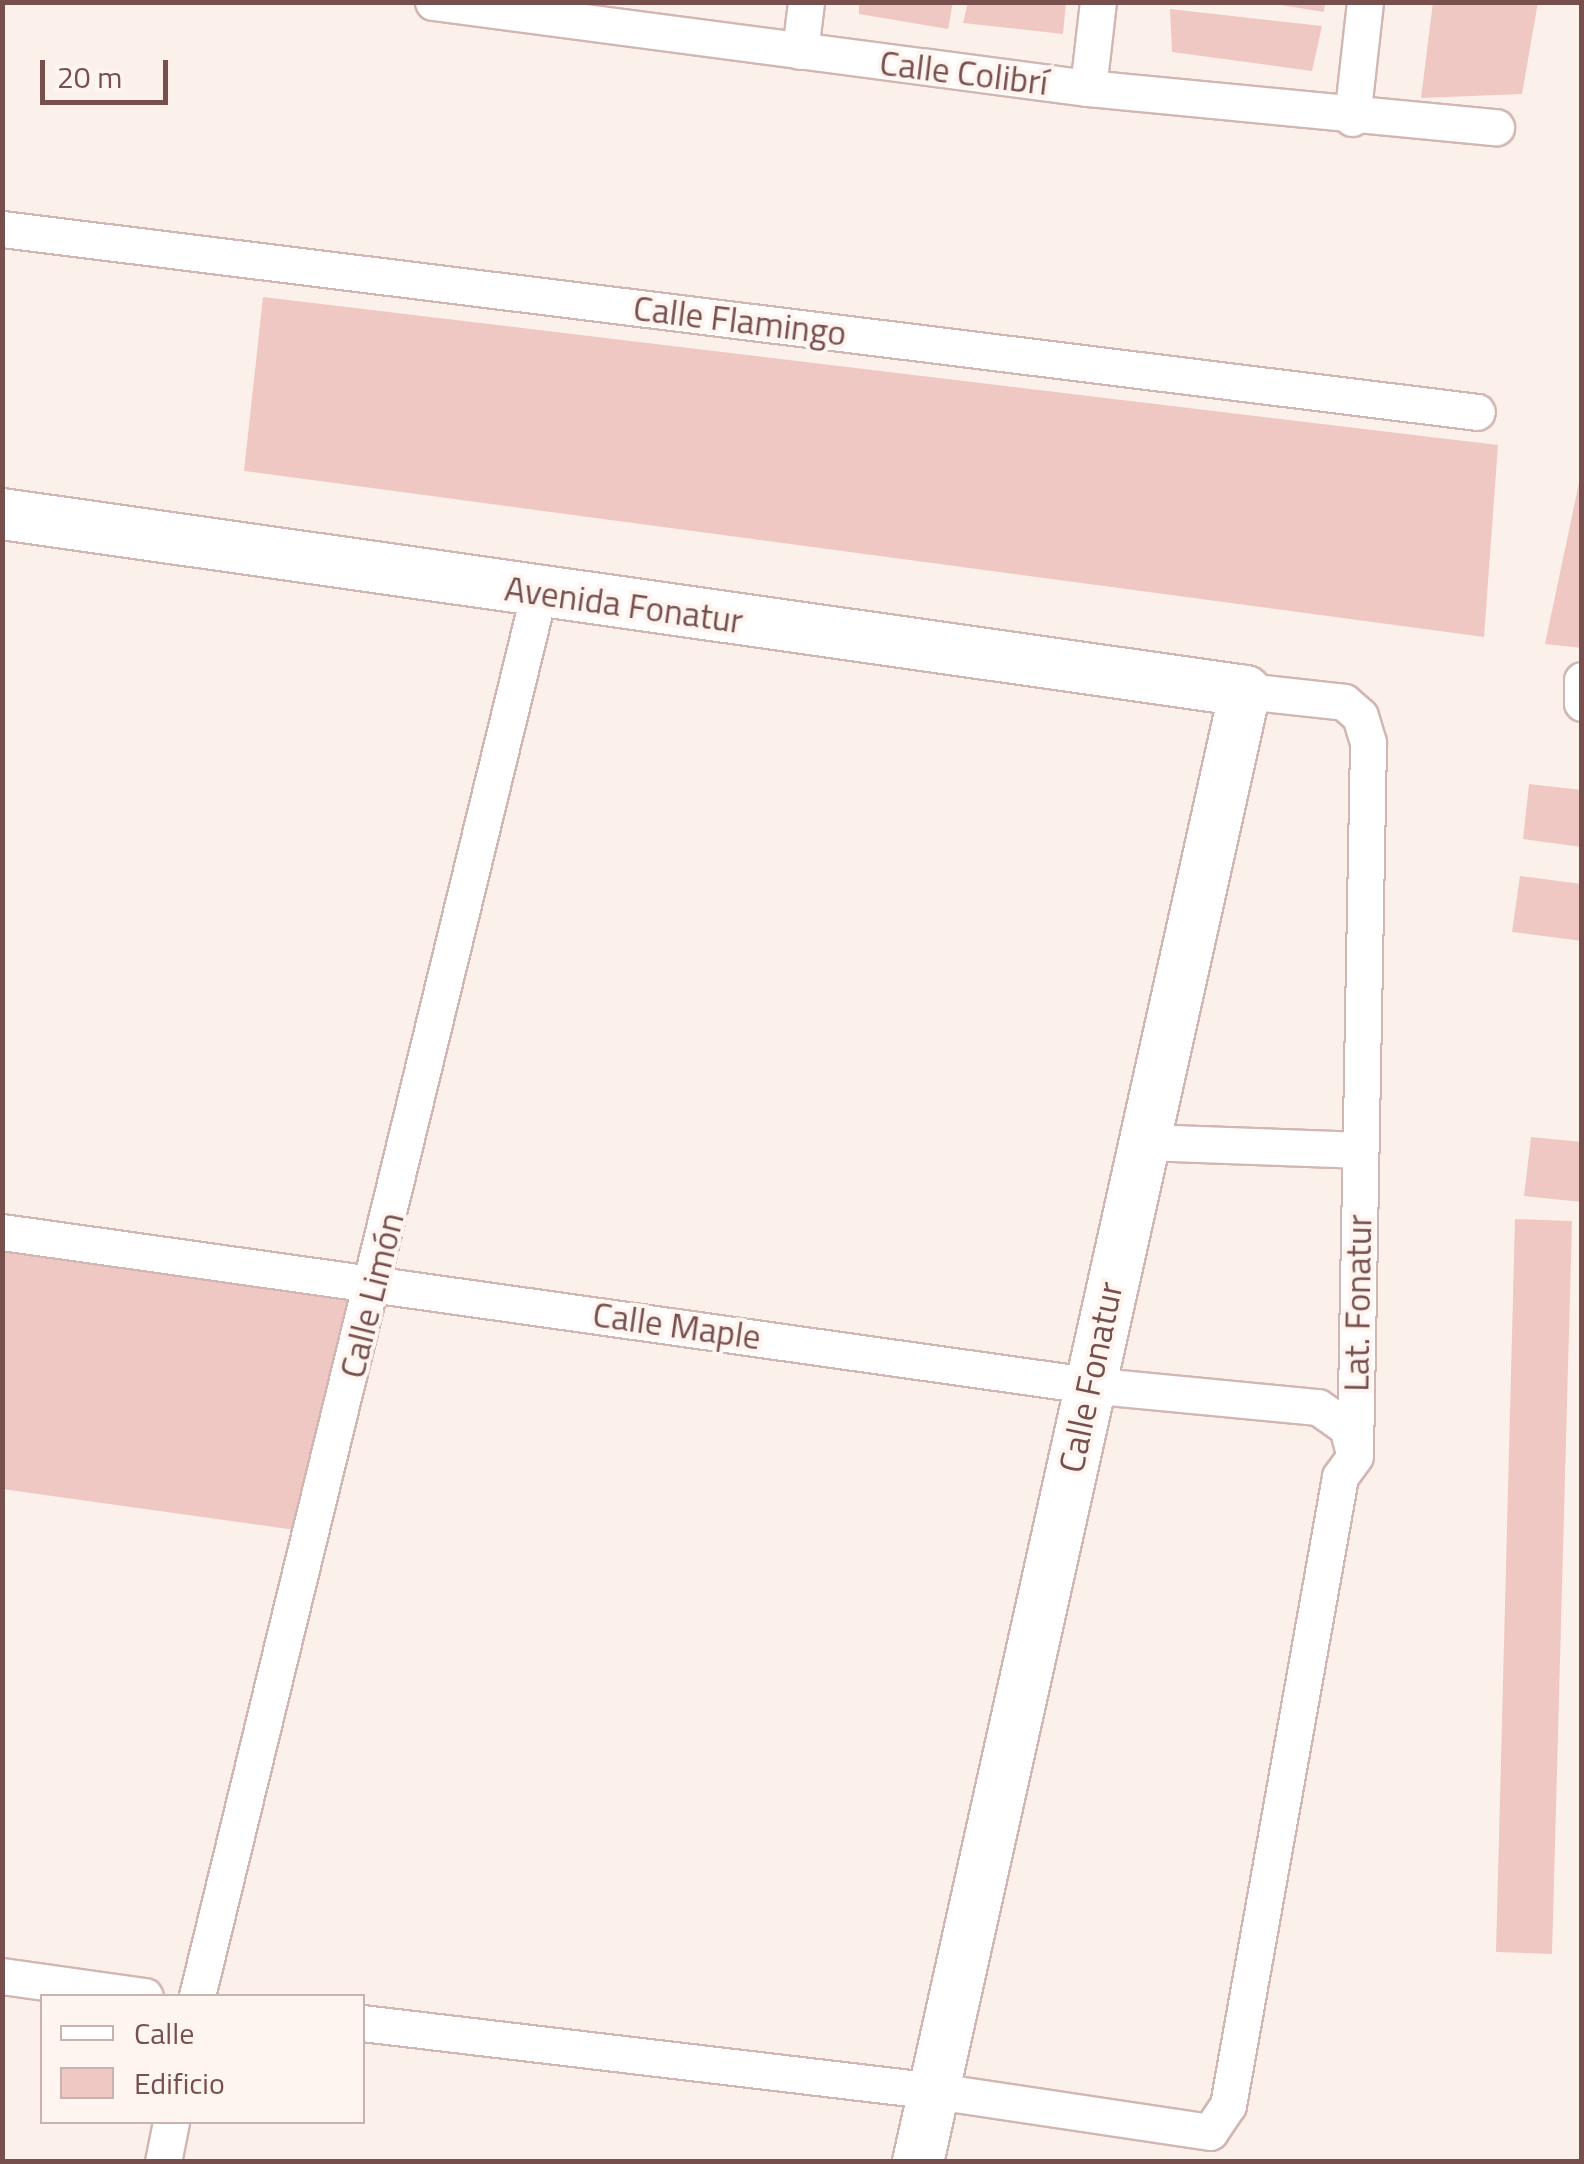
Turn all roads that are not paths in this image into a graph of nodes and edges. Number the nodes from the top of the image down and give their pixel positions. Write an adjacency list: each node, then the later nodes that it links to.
1 (432, 2): 5 (street, Calle Colibrí)
2 (806, 2): 5 (street)
3 (1098, 2): 6 (street)
4 (1365, 2): 7 (street)
5 (800, 51): 6 (street, Calle Colibrí)
6 (1088, 88): 7 (street, Calle Colibrí)
7 (1352, 118): 8 (street, Calle Colibrí)
8 (1496, 128)
9 (2, 229): 10 (street, Calle Flamingo)
10 (1477, 412)
11 (2, 514): 12 (main road, Avenida Fonatur)
12 (539, 592): 14 (main road, Avenida Fonatur); 19 (street, Calle Limón)
13 (1582, 680): 15 (street)
14 (1246, 691): 16 (main road, Calle Fonatur); 17 (street, Lat. Fonatur)
15 (1582, 702)
16 (1142, 1142): 17 (street); 20 (main road, Calle Fonatur)
17 (1358, 1150): 21 (street, Lat. Fonatur)
18 (2, 1232): 19 (street, Calle Maple)
19 (375, 1281): 20 (street, Calle Maple); 24 (street, Calle Limón)
20 (1088, 1385): 21 (street, Calle Maple); 26 (main road, Calle Fonatur)
21 (1351, 1442): 26 (street)
22 (2, 1976): 23 (street)
23 (130, 1994)
24 (197, 1994)
25 (365, 2024): 26 (street)
26 (934, 2091): 29 (main road, Calle Fonatur)
27 (171, 2124): 28 (street)
28 (163, 2162)
29 (918, 2162)

